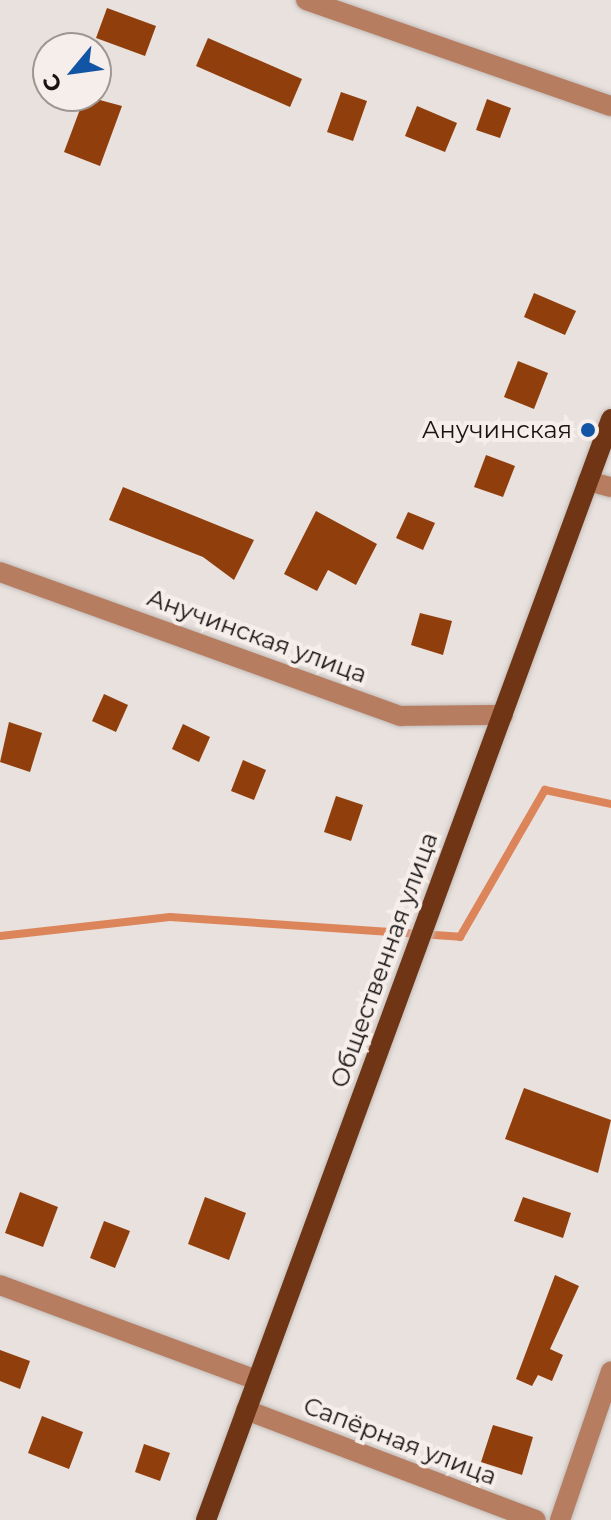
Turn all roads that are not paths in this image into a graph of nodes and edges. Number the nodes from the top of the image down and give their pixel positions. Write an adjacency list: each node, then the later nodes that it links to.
1 (306, 0): 2 (street)
2 (611, 106)
3 (611, 419): 4 (main road, Общественная улица)
4 (588, 481): 5 (street); 7 (main road, Общественная улица)
5 (611, 487)
6 (0, 572): 7 (street, Анучинская улица)
7 (503, 715): 10 (main road, Общественная улица)
8 (0, 1285): 10 (street)
9 (611, 1371): 14 (street)
10 (257, 1380): 11 (main road, Общественная улица)
11 (246, 1410): 12 (main road, Общественная улица); 13 (street, Сапёрная улица)
12 (206, 1520)
13 (536, 1520)
14 (560, 1520)

